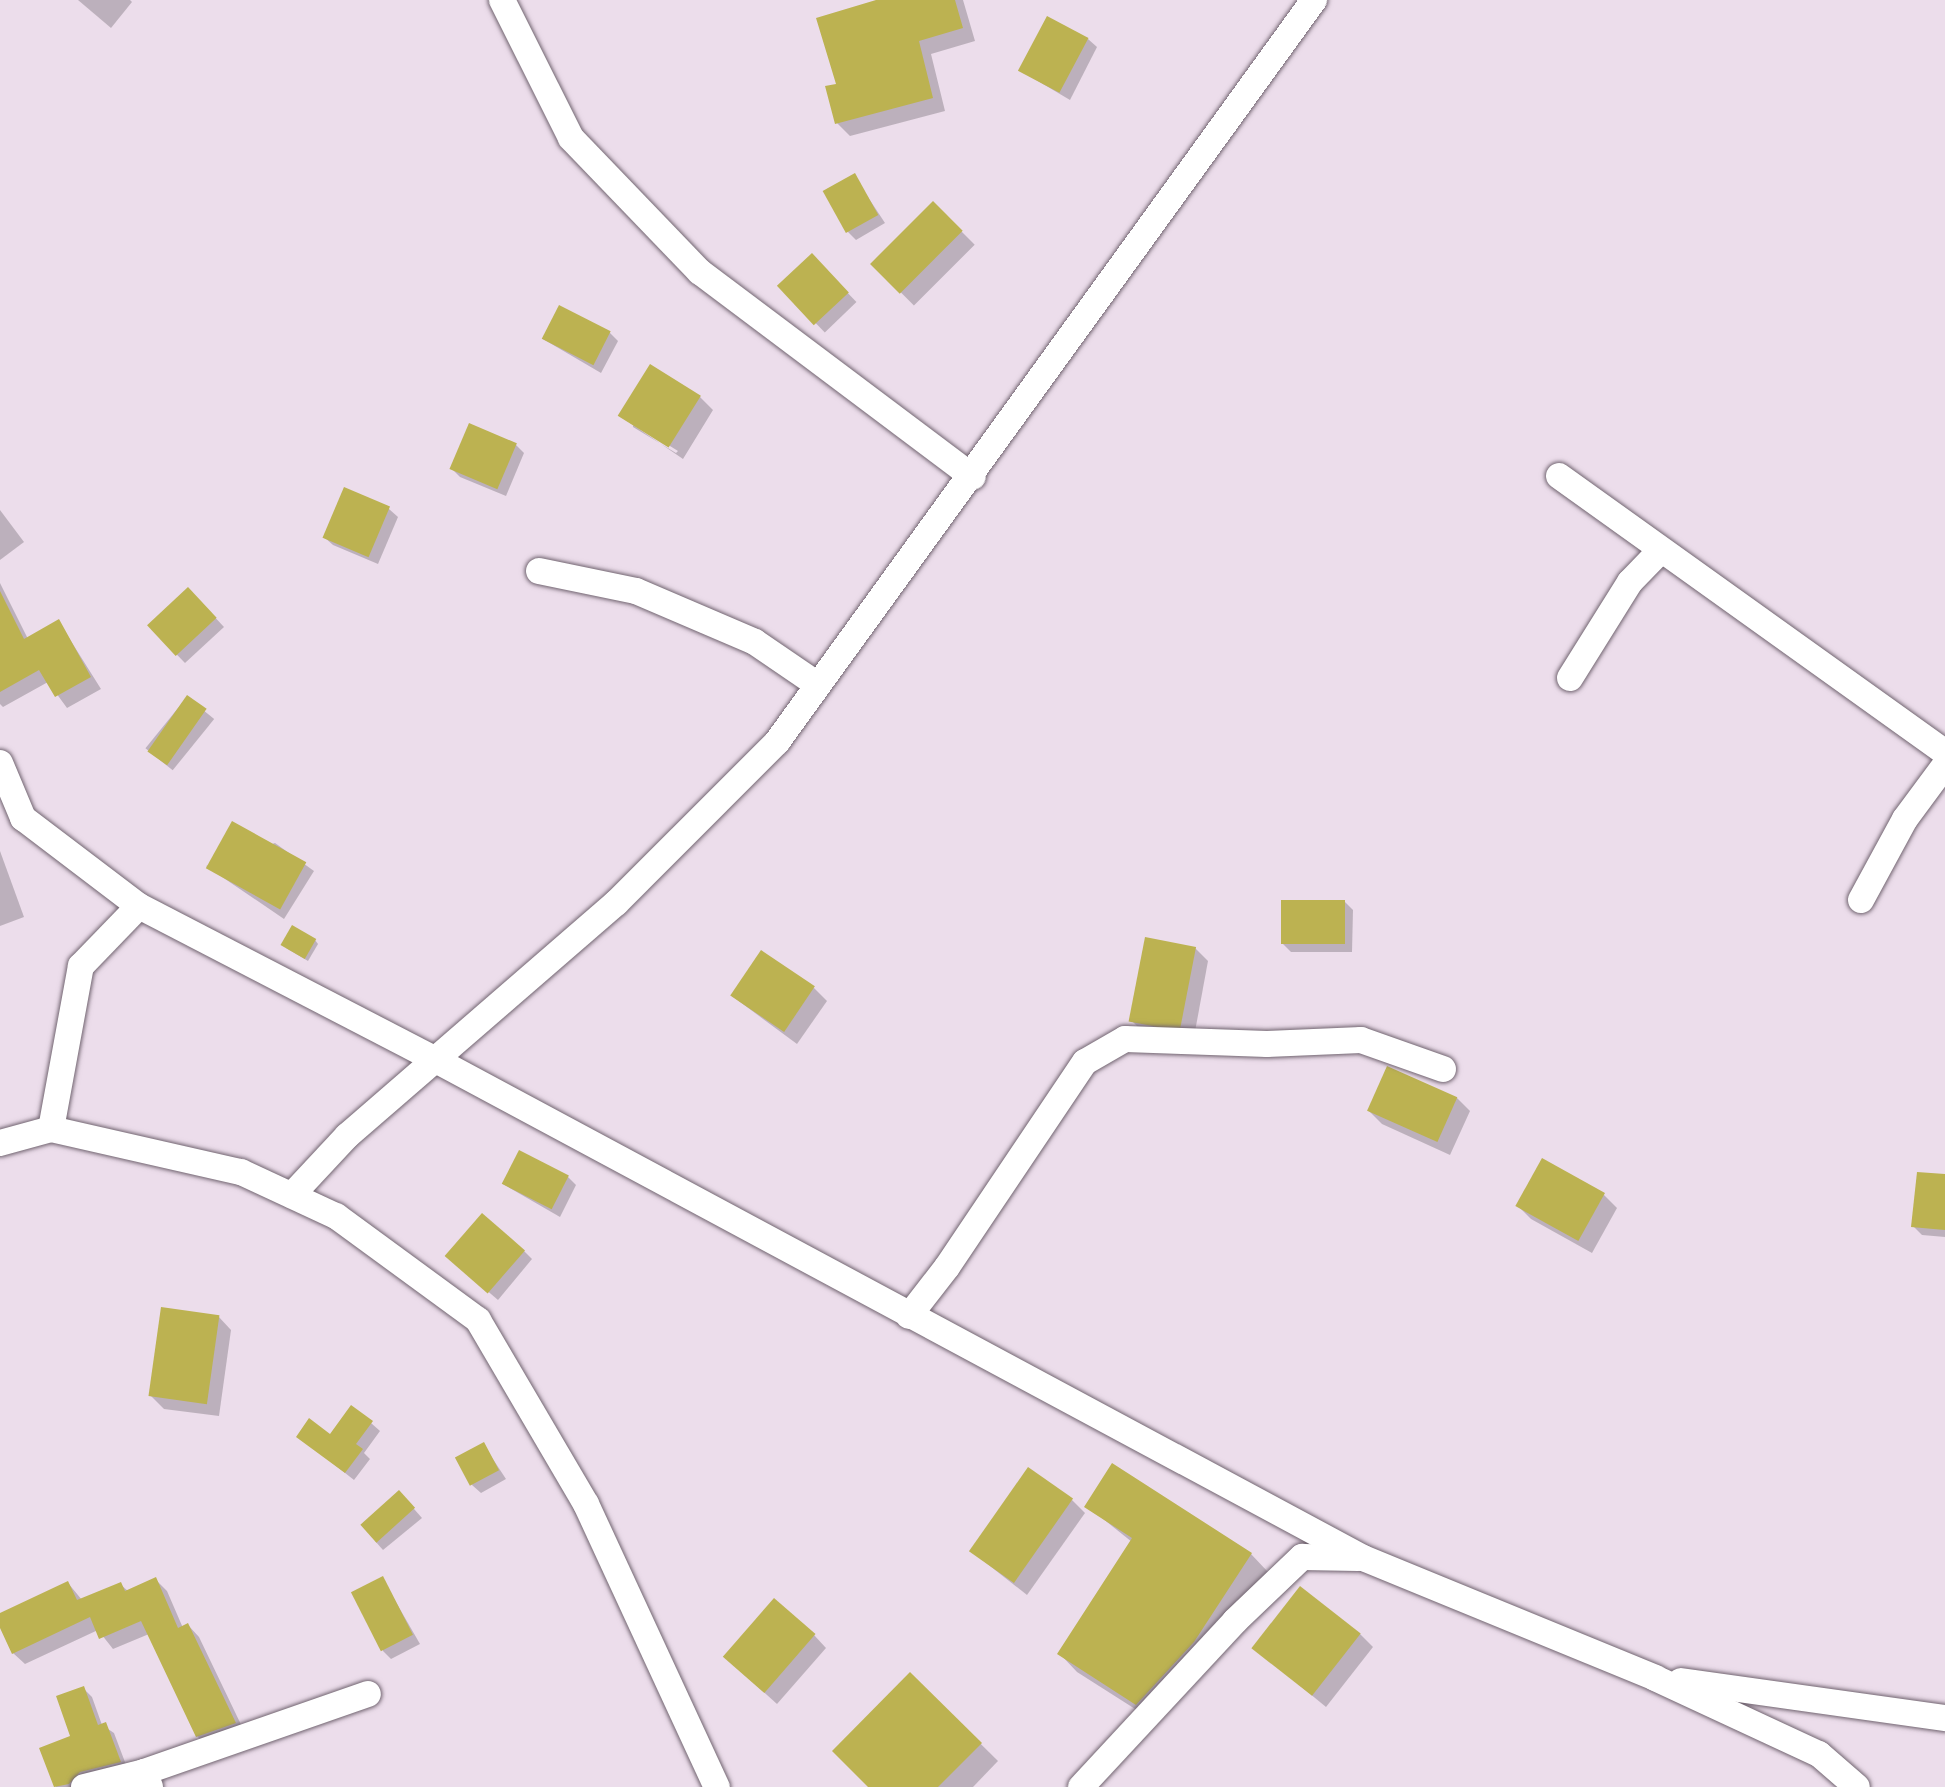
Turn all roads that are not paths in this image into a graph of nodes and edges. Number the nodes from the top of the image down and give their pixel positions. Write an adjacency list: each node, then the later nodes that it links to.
1 (502, 0): 3 (street)
2 (1314, 0): 3 (street)
3 (972, 477): 8 (street)
4 (1559, 477): 5 (street)
5 (1660, 551): 7 (street); 9 (street)
6 (539, 571): 8 (street)
7 (1570, 678)
8 (817, 685): 14 (street)
9 (1945, 752)
10 (0, 763): 13 (street)
11 (1945, 765): 12 (street)
12 (1861, 900)
13 (139, 906): 14 (street); 16 (street)
14 (434, 1059): 18 (street); 19 (street)
15 (1444, 1069): 19 (street)
16 (51, 1129): 17 (street); 18 (street)
17 (0, 1143)
18 (292, 1195): 26 (street)
19 (909, 1316): 20 (street)
20 (1363, 1558): 21 (street); 27 (street)
21 (1655, 1678): 23 (street); 28 (street)
22 (368, 1694): 24 (street)
23 (1945, 1718)
24 (147, 1779): 25 (street)
25 (84, 1787)
26 (717, 1787)
27 (1081, 1787)
28 (1857, 1787)

